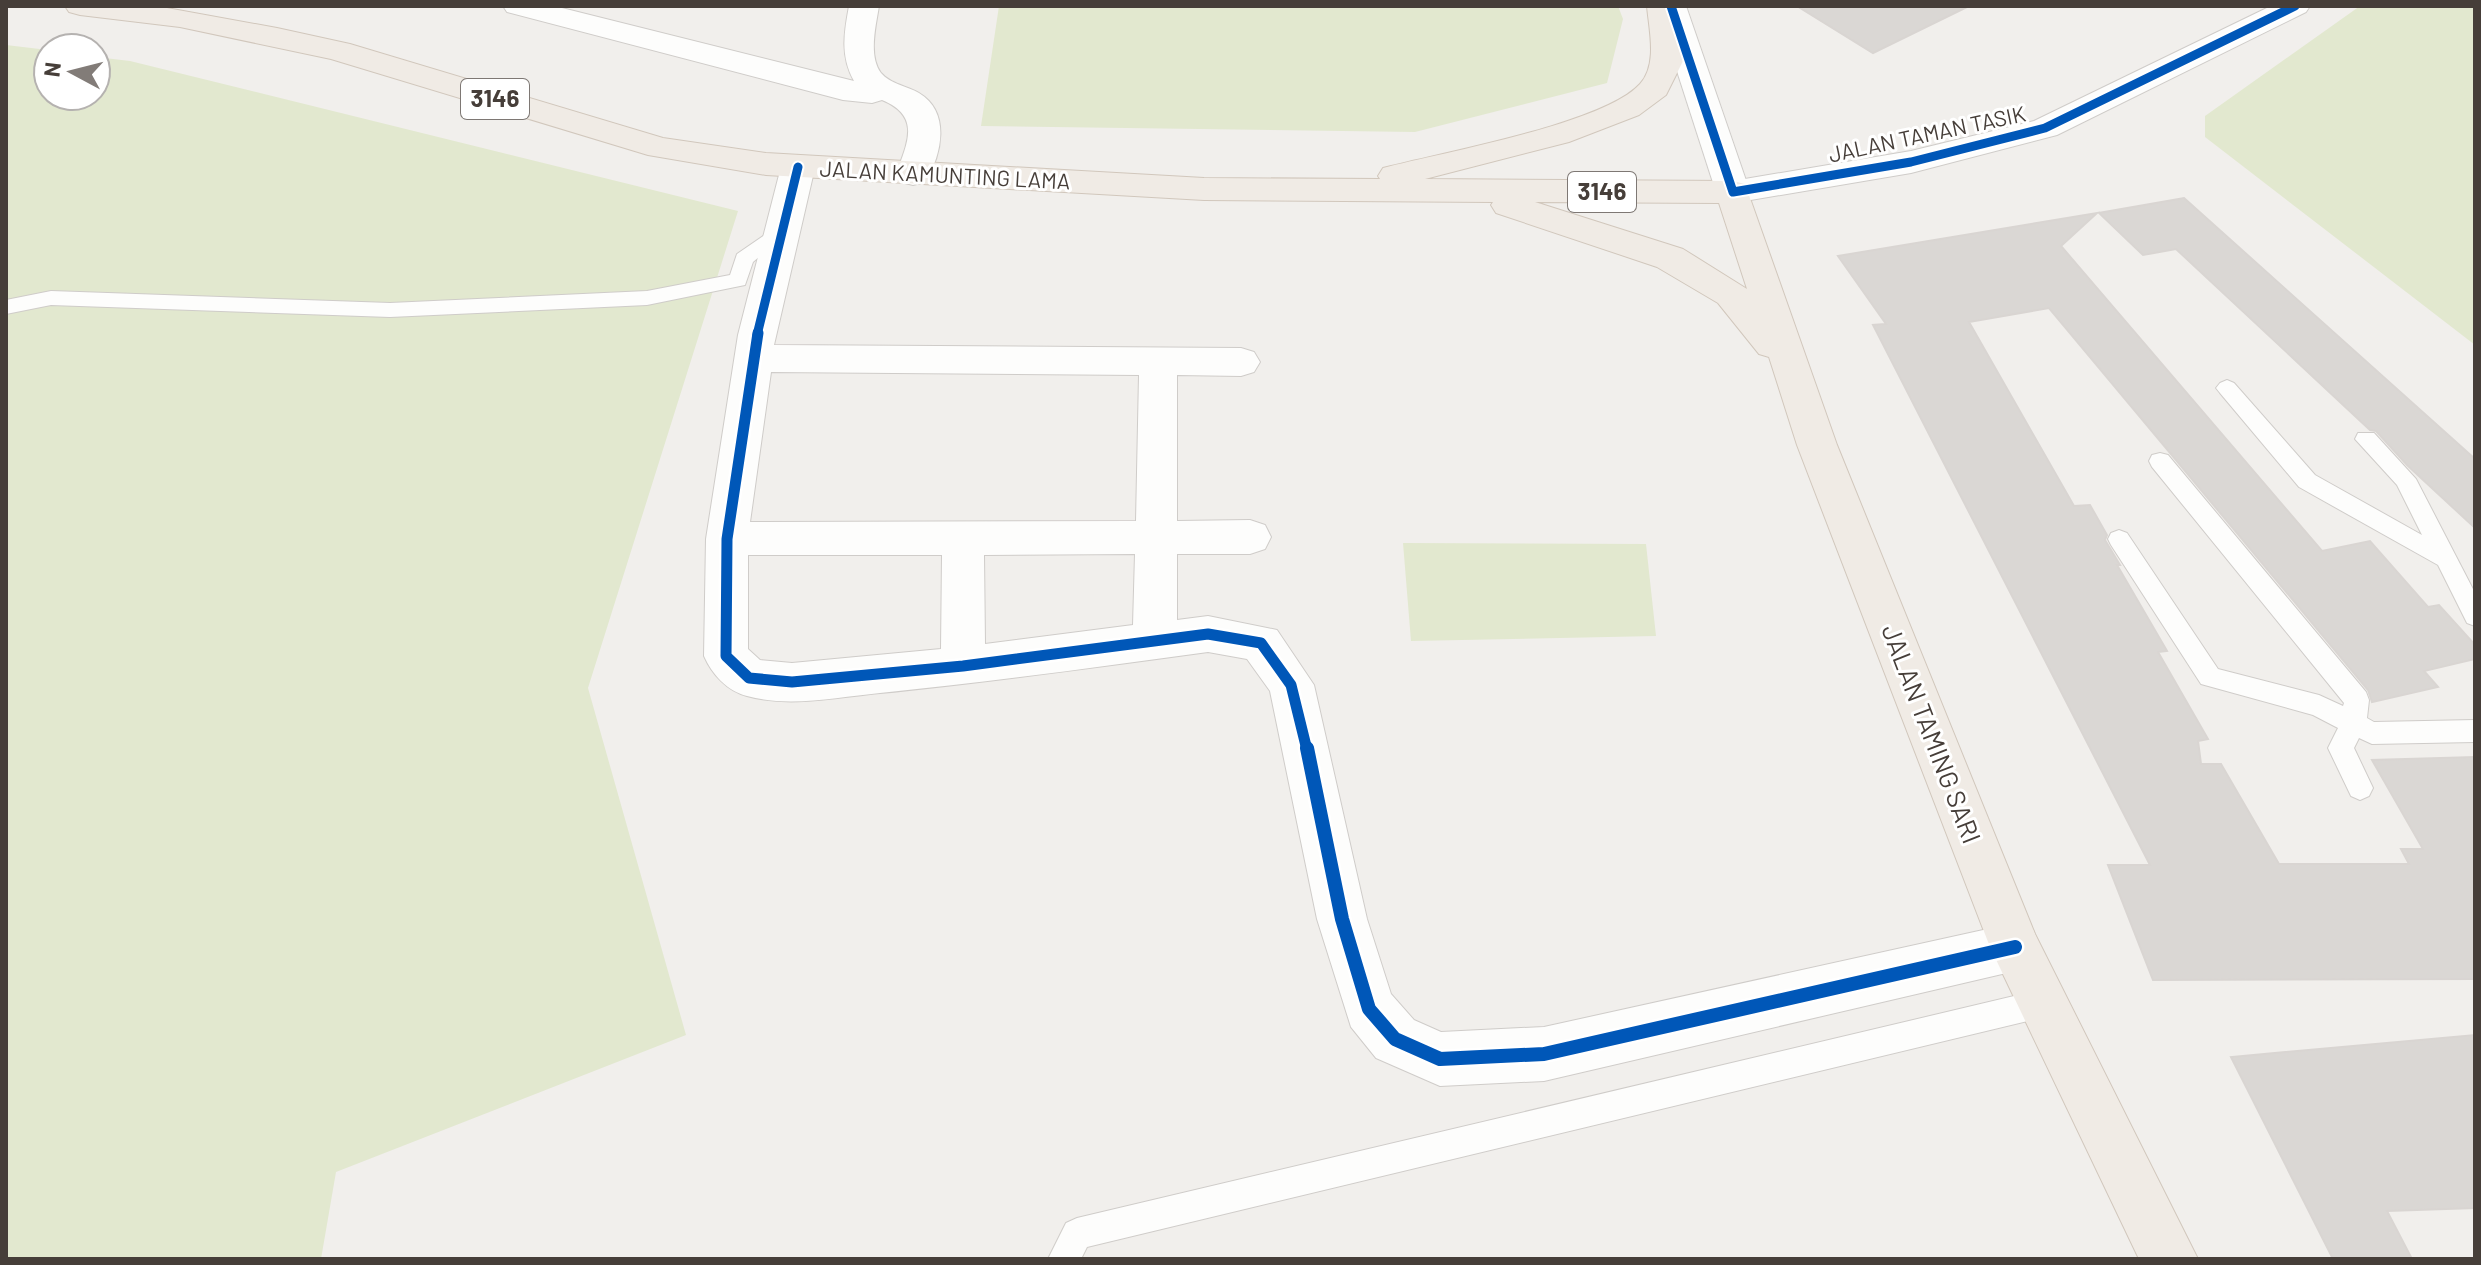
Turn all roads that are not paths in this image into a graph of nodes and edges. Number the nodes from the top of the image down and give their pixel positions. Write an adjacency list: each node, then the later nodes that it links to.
1 (80, 6): 8 (main road, JALAN KAMUNTING LAMA / 3146)
2 (518, 6): 7 (street)
3 (864, 6): 7 (street)
4 (1662, 6): 10 (main road)
5 (1671, 6): 12 (street)
6 (2295, 6): 12 (street, JALAN TAMAN TASIK)
7 (883, 90): 9 (street)
8 (798, 167): 9 (main road, JALAN KAMUNTING LAMA / 3146); 13 (street)
9 (913, 174): 10 (main road, JALAN KAMUNTING LAMA / 3146)
10 (1317, 189): 11 (main road, JALAN KAMUNTING LAMA / 3146)
11 (1470, 192): 12 (main road, JALAN KAMUNTING LAMA / 3146); 18 (main road)
12 (1733, 192): 18 (main road, JALAN TAMING SARI)
13 (782, 229): 14 (lane); 15 (street)
14 (6, 307)
15 (755, 358): 16 (street); 25 (street)
16 (1158, 361): 17 (street); 22 (street)
17 (1241, 362)
18 (1789, 365): 34 (main road, JALAN TAMING SARI)
19 (2227, 388): 27 (lane)
20 (2366, 439): 27 (lane)
21 (2160, 461): 31 (lane)
22 (1154, 537): 23 (street); 24 (street); 29 (street)
23 (1250, 537)
24 (963, 538): 25 (street); 30 (street)
25 (727, 539): 30 (street)
26 (2119, 539): 31 (lane)
27 (2446, 559): 28 (lane)
28 (2475, 616)
29 (1155, 639): 30 (street); 34 (street)
30 (963, 666)
31 (2353, 724): 32 (lane); 33 (lane)
32 (2475, 731)
33 (2360, 788)
34 (2015, 947): 35 (main road, JALAN TAMING SARI)
35 (2044, 1003): 36 (lane); 37 (main road, JALAN TAMING SARI)
36 (1064, 1259)
37 (2169, 1259)

